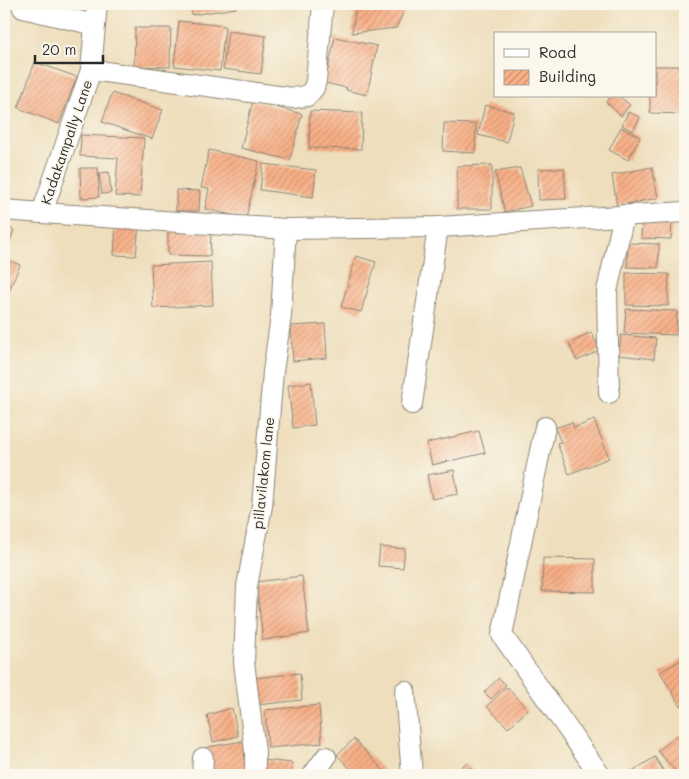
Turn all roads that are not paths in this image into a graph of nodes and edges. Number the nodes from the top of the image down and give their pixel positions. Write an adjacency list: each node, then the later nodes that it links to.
1 (97, 4): 4 (street, Kadakampally Lane)
2 (323, 4): 5 (street)
3 (23, 8): 4 (street)
4 (95, 25): 5 (street, Kadakampally Lane)
5 (91, 70): 7 (street, Kadakampally Lane)
6 (4, 210): 7 (street, Kadakampally Lane)
7 (42, 212): 11 (street)
8 (685, 212): 9 (street)
9 (624, 215): 10 (street); 12 (street)
10 (438, 227): 11 (street); 13 (street)
11 (286, 229): 17 (street, pillavilakom lane)
12 (609, 393)
13 (412, 404)
14 (545, 427): 20 (street)
15 (405, 691): 19 (street)
16 (326, 757): 18 (street)
17 (255, 775)
18 (313, 775)
19 (412, 775)
20 (600, 775)

